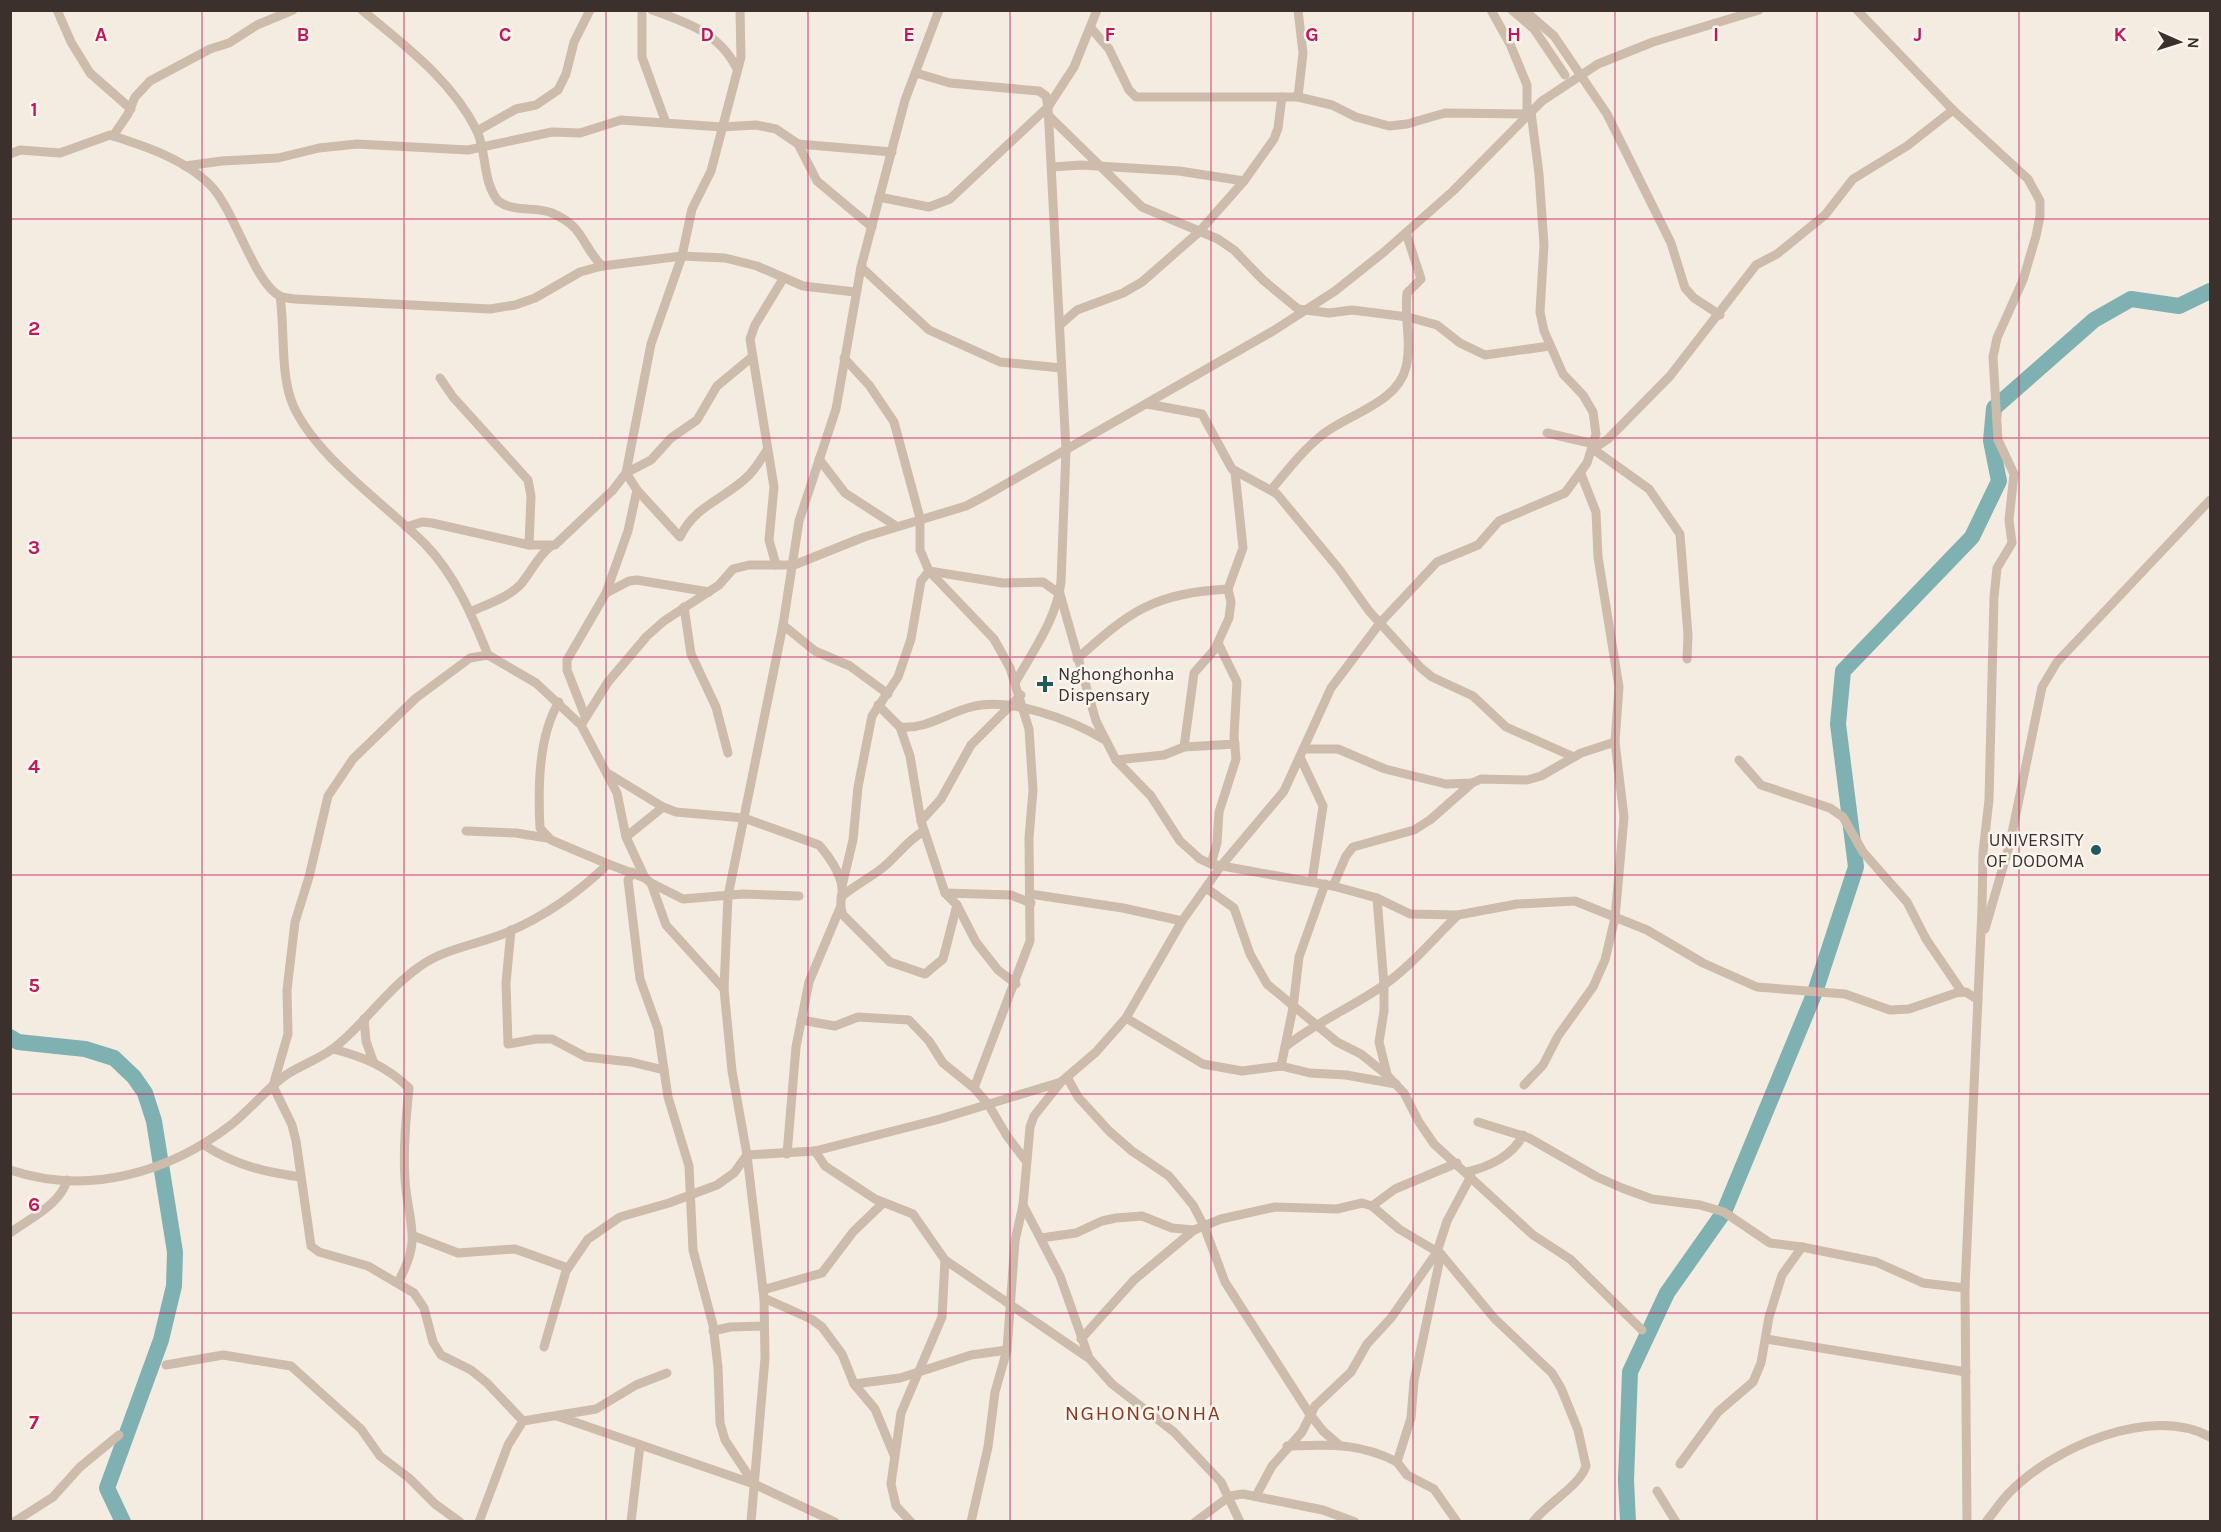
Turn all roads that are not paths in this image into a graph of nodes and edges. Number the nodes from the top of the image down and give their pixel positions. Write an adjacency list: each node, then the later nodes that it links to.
1 (57, 10): 23 (street)
2 (293, 10): 23 (street)
3 (362, 10): 29 (street)
4 (590, 10): 29 (street)
5 (642, 10): 27 (street)
6 (652, 10): 17 (street)
7 (939, 10): 18 (street)
8 (1097, 10): 16 (street)
9 (1298, 10): 22 (street)
10 (1491, 10): 26 (street)
11 (1512, 10): 19 (street)
12 (1524, 10): 20 (street)
13 (1759, 10): 20 (street)
14 (1857, 10): 24 (street)
15 (743, 12): 17 (street)
16 (1091, 28): 21 (street); 25 (street)
17 (736, 67): 28 (street)
18 (916, 73): 25 (street); 33 (street)
19 (1565, 75)
20 (1579, 76): 26 (street); 50 (street)
21 (1282, 97): 22 (street); 38 (street)
22 (1298, 98): 26 (street)
23 (130, 109): 30 (street)
24 (1953, 110): 50 (street); 138 (street)
25 (1049, 112): 36 (street); 37 (street); 39 (street)
26 (1529, 113): 42 (street); 53 (street)
27 (666, 123): 28 (street); 32 (street)
28 (722, 127): 31 (street); 43 (street)
29 (477, 131): 32 (street)
30 (113, 136): 34 (street); 35 (street)
31 (798, 144): 33 (street); 40 (street)
32 (482, 147): 35 (street); 44 (street)
33 (892, 152): 39 (street)
34 (10, 154)
35 (185, 166): 48 (street)
36 (1098, 166): 37 (street); 38 (street); 41 (street)
37 (1052, 167): 52 (street)
38 (1244, 181): 41 (street)
39 (879, 197): 40 (street)
40 (872, 227): 45 (street)
41 (1199, 232): 49 (street); 52 (street)
42 (1406, 233): 49 (street); 51 (street)
43 (682, 256): 44 (street); 46 (street); 65 (street)
44 (602, 266): 48 (street)
45 (861, 267): 47 (street); 56 (street)
46 (783, 279): 47 (street); 54 (street)
47 (855, 292): 55 (street)
48 (280, 296): 72 (street)
49 (1307, 309): 51 (street); 58 (street)
50 (1720, 315): 60 (street)
51 (1408, 317): 53 (street); 68 (street)
52 (1060, 325): 56 (street)
53 (1550, 346): 60 (street)
54 (752, 357): 61 (street); 65 (street)
55 (844, 358): 63 (street); 70 (street)
56 (1061, 368): 62 (street)
57 (441, 378): 73 (street)
58 (1147, 404): 62 (street); 64 (street)
59 (1547, 433): 60 (street)
60 (1593, 447): 66 (street); 89 (street)
61 (767, 450): 67 (street); 75 (street)
62 (1066, 450): 70 (street); 81 (street)
63 (819, 459): 71 (street); 76 (street)
64 (1235, 472): 68 (street); 78 (street)
65 (626, 473): 67 (street); 74 (street)
66 (1581, 474): 84 (street); 101 (street)
67 (637, 490): 80 (street)
68 (1271, 490): 84 (street)
69 (2211, 500): 138 (street)
70 (920, 518): 71 (street); 77 (street)
71 (896, 526): 76 (street)
72 (406, 527): 73 (street); 83 (street)
73 (529, 545): 74 (street)
74 (551, 546): 83 (street)
75 (776, 565): 76 (street); 79 (street)
76 (794, 565): 85 (street)
77 (929, 571): 81 (street); 90 (street); 91 (street)
78 (1228, 589): 86 (street); 88 (street)
79 (709, 592): 80 (street); 82 (street)
80 (606, 593): 97 (street)
81 (1060, 594): 88 (street); 90 (street)
82 (684, 607): 97 (street); 104 (street)
83 (470, 612): 87 (street)
84 (1380, 623): 105 (street); 106 (street)
85 (783, 625): 91 (street); 112 (street)
86 (1218, 643): 102 (street); 103 (street)
87 (488, 655): 93 (street); 158 (street)
88 (1077, 659): 100 (street)
89 (1687, 659)
90 (1015, 682): 92 (street)
91 (888, 694): 94 (street)
92 (1020, 695): 95 (street); 96 (street)
93 (559, 702): 98 (street); 117 (street)
94 (878, 705): 99 (street); 124 (street)
95 (1006, 706): 96 (street); 99 (street); 113 (street)
96 (1024, 708): 100 (street); 130 (street)
97 (585, 716): 98 (street)
98 (581, 725): 109 (street)
99 (900, 727): 113 (street)
100 (1104, 740): 107 (street)
101 (1615, 742): 106 (street); 135 (street)
102 (1235, 744): 103 (street); 119 (street)
103 (1184, 747): 107 (street)
104 (728, 753)
105 (1302, 753): 110 (street); 119 (street); 122 (street)
106 (1574, 758): 110 (street)
107 (1116, 760): 119 (street)
108 (1739, 760): 142 (street)
109 (608, 773): 111 (street); 116 (street)
110 (1472, 783): 123 (street)
111 (663, 807): 112 (street); 116 (street)
112 (744, 818): 124 (street); 127 (street)
113 (921, 821): 115 (street)
114 (466, 831): 117 (street)
115 (924, 831): 126 (street); 129 (street)
116 (626, 837): 121 (street)
117 (549, 838): 118 (street)
118 (608, 864): 120 (street); 137 (street)
119 (1216, 865): 122 (street); 125 (street)
120 (632, 872): 121 (street); 153 (street)
121 (648, 880): 127 (street); 141 (street)
122 (1312, 881): 123 (street)
123 (1329, 885): 131 (street); 144 (street)
124 (842, 886): 129 (street)
125 (1206, 888): 136 (street); 144 (street)
126 (945, 892): 130 (street); 132 (street)
127 (728, 896): 128 (street); 141 (street)
128 (800, 896)
129 (841, 897): 133 (street)
130 (1030, 898): 136 (street); 139 (street)
131 (1377, 898): 134 (street); 140 (street)
132 (957, 905): 133 (street); 139 (street)
133 (840, 908): 147 (street)
134 (1458, 915): 135 (street); 140 (street)
135 (1615, 918): 142 (street); 157 (street)
136 (1182, 921): 145 (street)
137 (511, 930): 146 (street); 153 (street)
138 (1981, 946): 143 (street)
139 (1016, 984): 159 (street)
140 (1384, 985): 148 (street); 154 (street)
141 (724, 989): 166 (street)
142 (1962, 992): 143 (street)
143 (1978, 1000): 187 (street)
144 (1293, 1008): 148 (street); 149 (street)
145 (1126, 1018): 152 (street); 155 (street)
146 (364, 1019): 150 (street); 151 (street)
147 (801, 1020): 159 (street); 165 (street)
148 (1315, 1025): 149 (street); 154 (street)
149 (1285, 1047): 152 (street)
150 (333, 1048): 151 (street); 158 (street)
151 (373, 1061): 180 (street)
152 (1281, 1066): 156 (street)
153 (664, 1070): 173 (street)
154 (1388, 1076): 156 (street)
155 (1064, 1080): 160 (street); 167 (street); 177 (street)
156 (1396, 1084): 168 (street)
157 (1524, 1085)
158 (273, 1086): 163 (street); 171 (street)
159 (974, 1088): 160 (street)
160 (988, 1104): 164 (street); 167 (street)
161 (1478, 1122): 162 (street)
162 (1523, 1136): 170 (street); 182 (street)
163 (204, 1144): 171 (street); 172 (street)
164 (814, 1151): 165 (street); 174 (street)
165 (787, 1154): 166 (street)
166 (747, 1155): 173 (street); 188 (street)
167 (1026, 1161): 175 (street)
168 (1457, 1163): 170 (street); 176 (street)
169 (10, 1170): 172 (street)
170 (1469, 1174): 183 (street); 191 (street)
171 (301, 1177): 186 (street)
172 (67, 1180): 179 (street)
173 (690, 1194): 185 (street); 192 (street)
174 (883, 1203): 184 (street); 188 (street)
175 (1023, 1205): 181 (street); 189 (street)
176 (1372, 1206): 177 (street); 183 (street)
177 (1204, 1226): 178 (street); 203 (street)
178 (1194, 1230): 181 (street); 193 (street)
179 (10, 1233)
180 (414, 1236): 185 (street); 186 (street)
181 (1041, 1238): 193 (street)
182 (1802, 1247): 187 (street); 194 (street)
183 (1439, 1253): 203 (street); 212 (street); 230 (street)
184 (945, 1260): 189 (street); 199 (street)
185 (568, 1268): 195 (street)
186 (398, 1282): 205 (street)
187 (1965, 1288): 200 (street)
188 (764, 1294): 190 (street); 202 (street)
189 (1012, 1306): 196 (street); 197 (street)
190 (764, 1326): 192 (street); 214 (street)
191 (1642, 1330)
192 (713, 1331): 214 (street)
193 (1081, 1339): 197 (street)
194 (1766, 1339): 200 (street); 213 (street)
195 (544, 1347)
196 (1007, 1350): 199 (street); 225 (street)
197 (1089, 1358): 217 (street)
198 (166, 1365): 219 (street)
199 (920, 1372): 202 (street); 211 (street)
200 (1966, 1372): 232 (street)
201 (667, 1373): 204 (street)
202 (854, 1384): 211 (street)
203 (1309, 1413): 209 (street); 210 (street)
204 (557, 1416): 205 (street); 208 (street)
205 (523, 1421): 220 (street)
206 (119, 1435): 218 (street)
207 (2211, 1437): 233 (street)
208 (640, 1445): 214 (street); 221 (street)
209 (1339, 1445): 210 (street); 212 (street)
210 (1287, 1446): 216 (street)
211 (895, 1456): 224 (street)
212 (1397, 1462): 229 (street)
213 (1680, 1464)
214 (754, 1484): 222 (street); 223 (street)
215 (1657, 1491): 231 (street)
216 (1257, 1494): 217 (street); 228 (street)
217 (1230, 1496): 226 (street); 227 (street)
218 (15, 1521)
219 (460, 1521)
220 (479, 1521)
221 (631, 1521)
222 (751, 1521)
223 (835, 1521)
224 (911, 1521)
225 (971, 1521)
226 (1195, 1521)
227 (1240, 1521)
228 (1354, 1521)
229 (1457, 1521)
230 (1533, 1521)
231 (1676, 1521)
232 (1967, 1521)
233 (1986, 1521)

